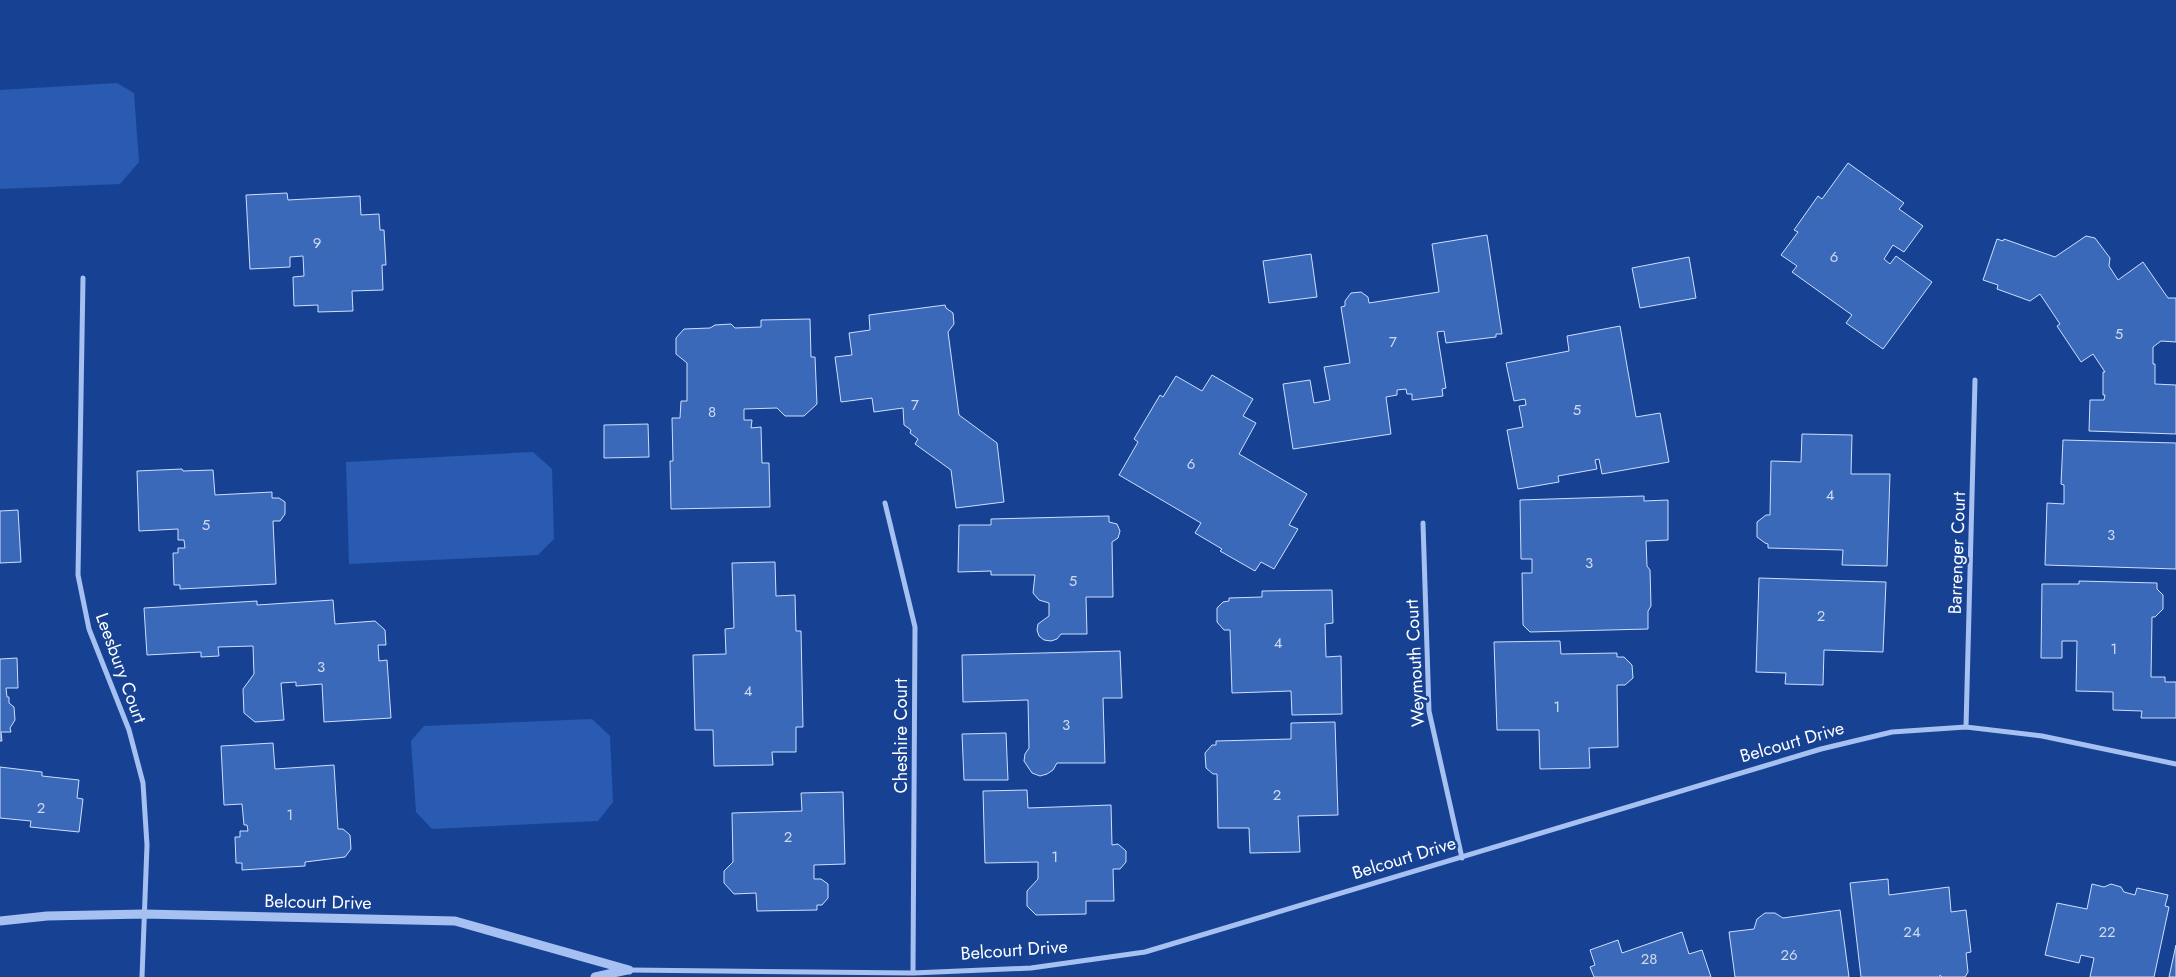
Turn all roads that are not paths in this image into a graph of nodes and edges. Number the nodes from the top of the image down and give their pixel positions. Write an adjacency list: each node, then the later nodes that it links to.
1 (83, 278): 8 (street, Leesbury Court)
2 (1975, 380): 5 (street, Barrenger Court)
3 (885, 503): 11 (street, Cheshire Court)
4 (1423, 523): 7 (street, Weymouth Court)
5 (1966, 727): 6 (street, Belcourt Drive); 7 (street, Belcourt Drive)
6 (2176, 764)
7 (1462, 858): 11 (street, Belcourt Drive)
8 (144, 914): 9 (street, Belcourt Drive); 10 (street, Belcourt Drive); 13 (street, Leesbury Court)
9 (0, 921)
10 (629, 970): 12 (street, Belcourt Drive); 14 (street, Belcourt Drive)
11 (913, 973): 12 (street, Belcourt Drive)
12 (884, 975)
13 (142, 977)
14 (595, 977)

